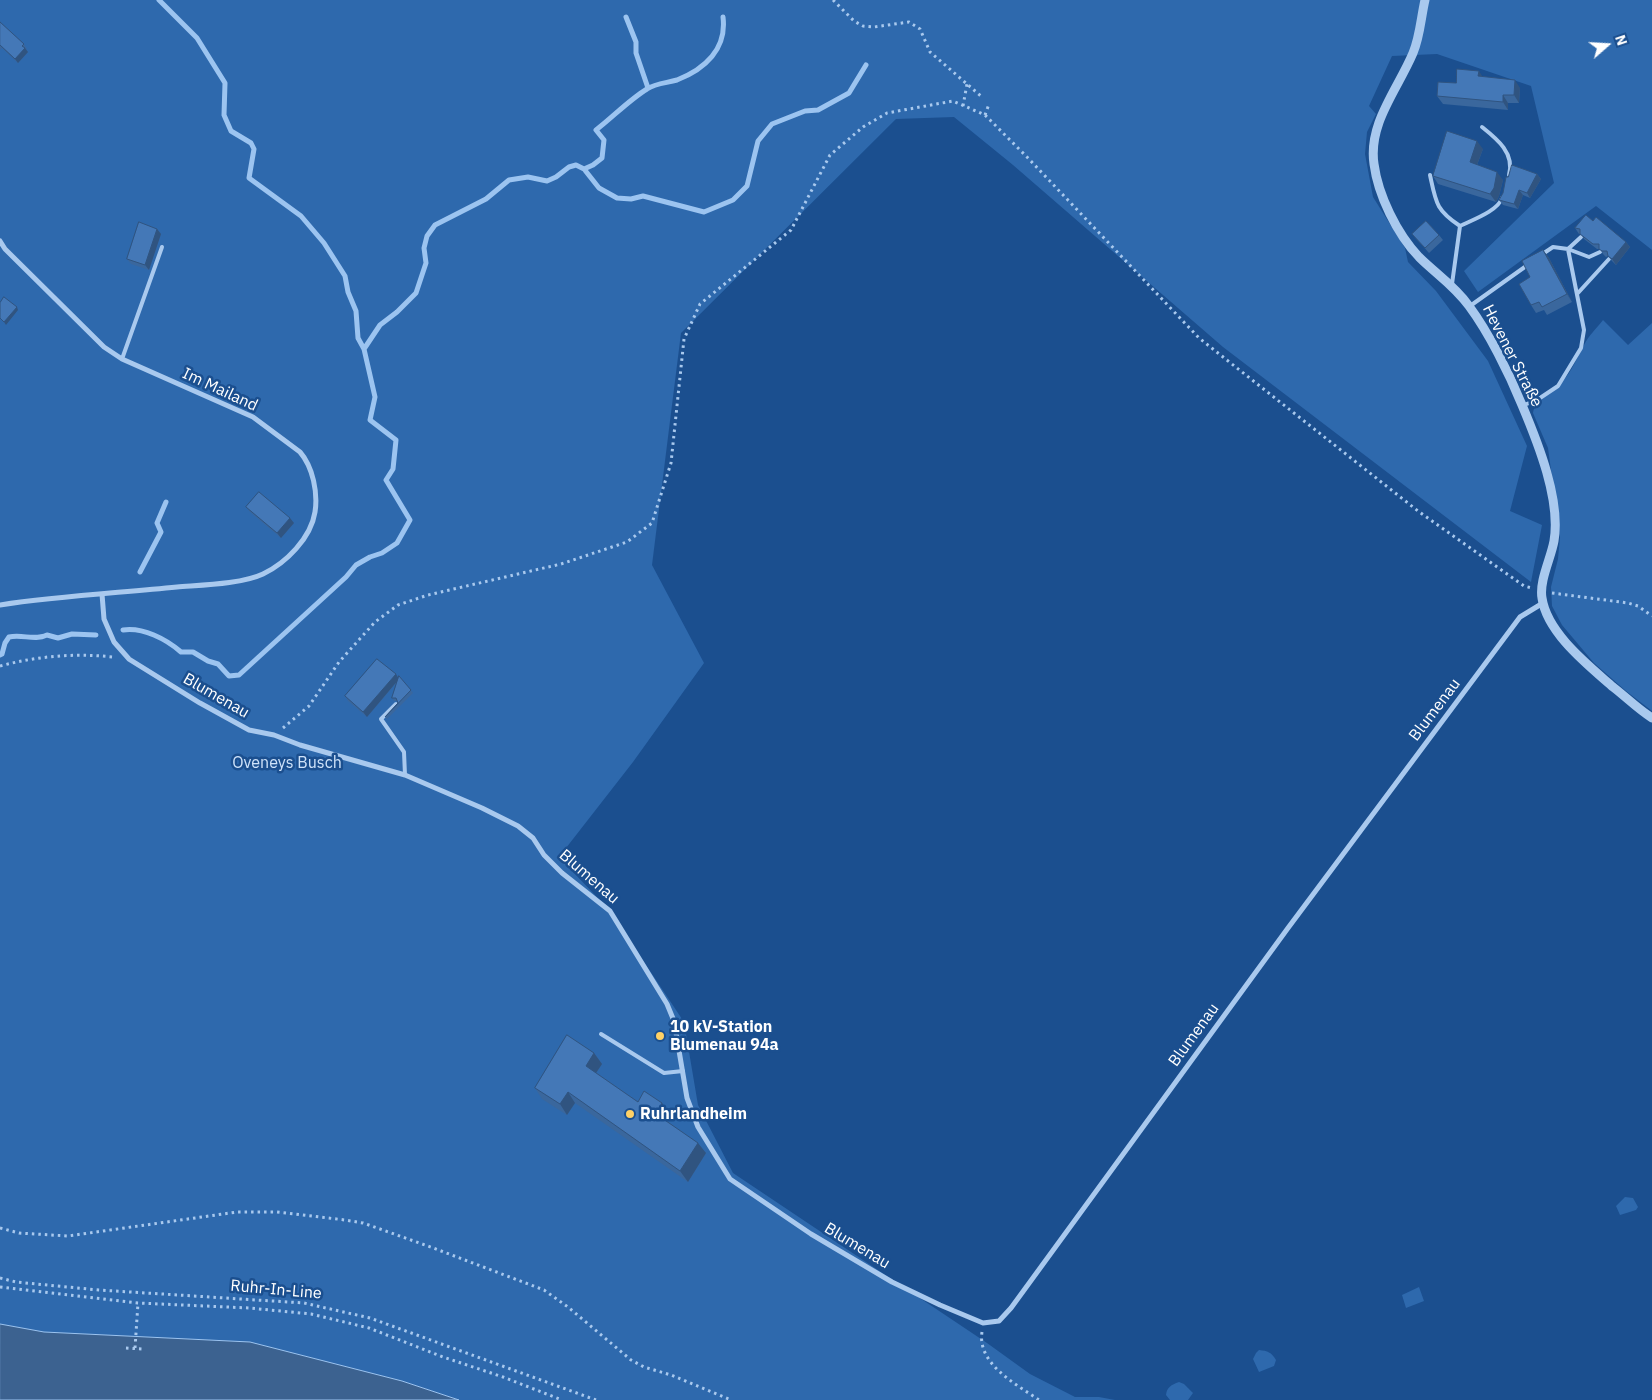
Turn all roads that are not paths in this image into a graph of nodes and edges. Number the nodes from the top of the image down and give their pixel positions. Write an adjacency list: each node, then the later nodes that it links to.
1 (1425, 0): 15 (street, Hevener Straße)
2 (1482, 127): 4 (lane)
3 (1430, 176): 6 (lane)
4 (1508, 178)
5 (1503, 194): 6 (lane)
6 (1460, 226): 15 (lane)
7 (1581, 237): 10 (lane)
8 (0, 241): 18 (street, Im Mailand)
9 (162, 247): 18 (lane)
10 (1568, 249): 11 (lane); 12 (lane); 16 (lane)
11 (1600, 252)
12 (1538, 258)
13 (1609, 259): 16 (lane)
14 (1530, 263): 17 (lane)
15 (1452, 284): 17 (street, Hevener Straße)
16 (1578, 293): 19 (lane)
17 (1470, 306): 19 (street, Hevener Straße)
18 (122, 360): 20 (street, Im Mailand)
19 (1523, 406): 21 (street, Hevener Straße)
20 (102, 594): 22 (street, Im Mailand); 25 (street, Blumenau)
21 (1543, 603): 24 (street, Hevener Straße); 27 (street, Blumenau)
22 (0, 605)
23 (396, 704): 25 (lane)
24 (1652, 718)
25 (405, 775): 27 (street, Blumenau)
26 (601, 1034): 27 (lane)
27 (683, 1071)

